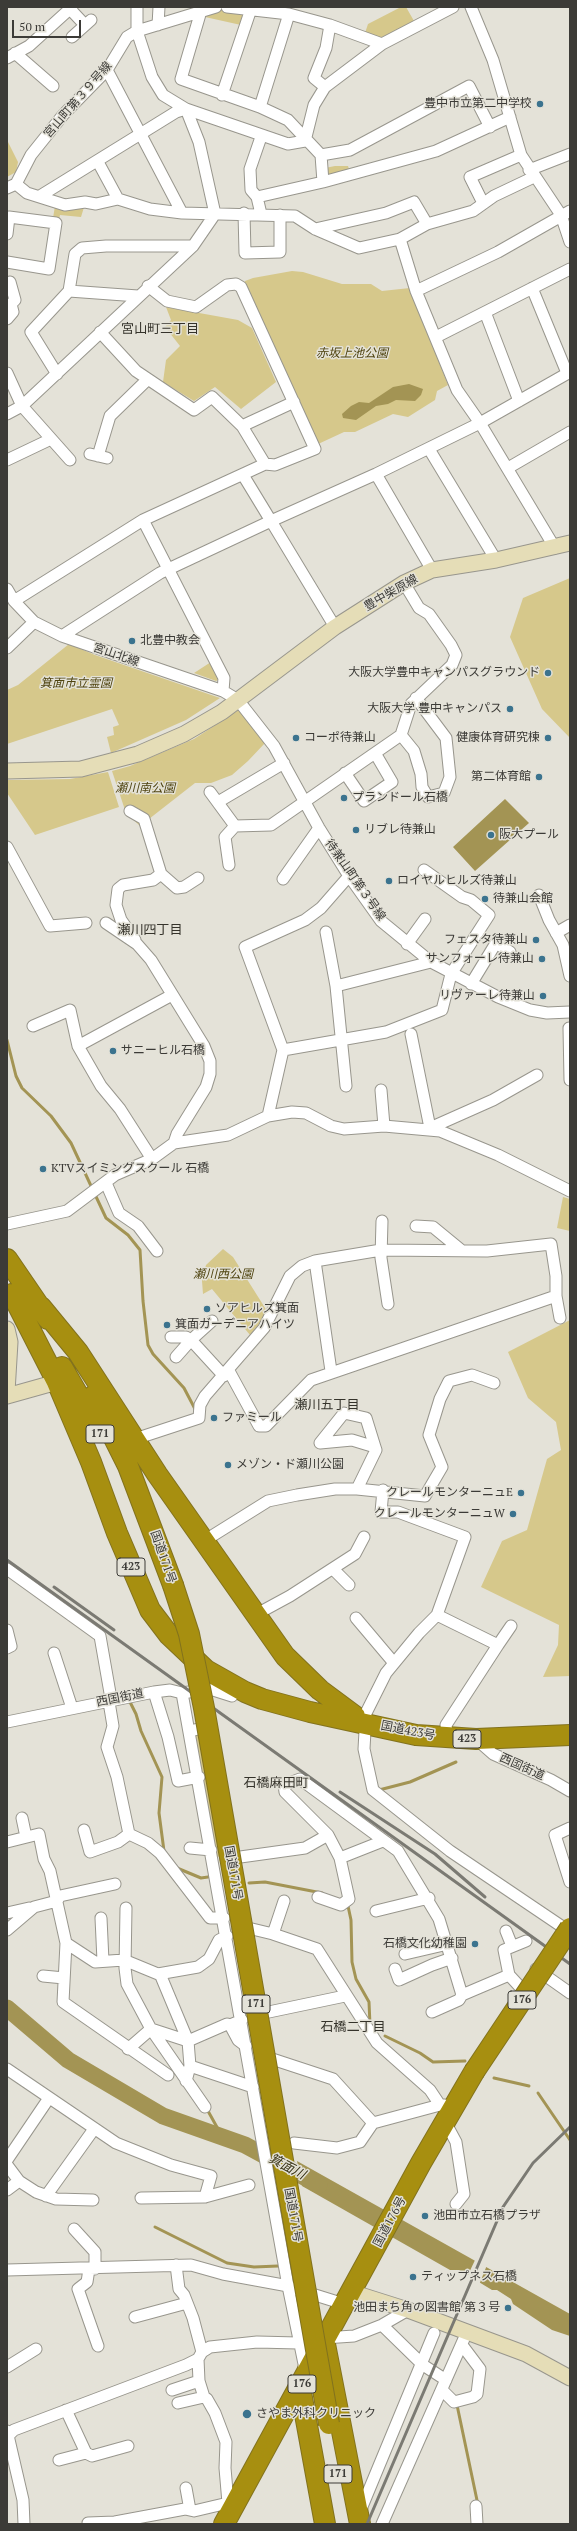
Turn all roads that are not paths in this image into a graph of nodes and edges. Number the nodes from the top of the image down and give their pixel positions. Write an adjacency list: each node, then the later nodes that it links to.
1 (137, 7): 13 (street)
2 (159, 7): 11 (street)
3 (216, 7): 9 (street)
4 (227, 7): 8 (street)
5 (453, 7): 15 (street)
6 (471, 7): 23 (street)
7 (71, 8): 14 (street); 16 (street)
8 (251, 9): 10 (street); 20 (street)
9 (201, 11): 11 (street); 20 (street)
10 (289, 14): 12 (street); 21 (street)
11 (158, 24): 13 (street)
12 (330, 25): 15 (street); 19 (street)
13 (137, 31): 17 (street, 宮山町第３９号線); 22 (street)
14 (72, 37)
15 (382, 44): 19 (street)
16 (11, 55): 18 (street)
17 (107, 70): 25 (street); 34 (street, 宮山町第３９号線)
18 (54, 86)
19 (325, 87): 27 (street)
20 (222, 95): 21 (street)
21 (260, 107): 27 (street)
22 (186, 109): 25 (street); 26 (street); 42 (street)
23 (510, 117): 24 (street); 30 (street)
24 (490, 127): 29 (street); 33 (street)
25 (141, 135): 31 (street); 39 (street)
26 (261, 137): 27 (street); 36 (street)
27 (305, 141): 29 (street)
28 (570, 154): 32 (street)
29 (321, 155): 33 (street)
30 (521, 155): 32 (street); 38 (street)
31 (98, 162): 35 (street); 37 (street)
32 (532, 174): 38 (street); 41 (street)
33 (323, 182): 36 (street)
34 (12, 186): 35 (street)
35 (40, 196): 37 (street)
36 (257, 197): 43 (street)
37 (118, 199): 39 (street)
38 (483, 204): 45 (street)
39 (182, 212): 42 (street)
40 (244, 213): 42 (street); 43 (street); 44 (street)
41 (565, 213): 49 (street); 57 (street)
42 (215, 214): 50 (street)
43 (261, 214): 44 (street)
44 (280, 215): 46 (street)
45 (427, 224): 46 (street); 48 (street)
46 (315, 229): 48 (street)
47 (7, 234): 51 (street)
48 (400, 239): 57 (street)
49 (570, 242)
50 (193, 246): 54 (street); 56 (street)
51 (7, 262)
52 (570, 269): 55 (street)
53 (10, 282): 60 (street)
54 (148, 286): 58 (street); 68 (street)
55 (532, 288): 59 (street); 64 (street)
56 (68, 291): 58 (street); 65 (street)
57 (416, 291): 62 (street)
58 (138, 296): 61 (street)
59 (485, 312): 62 (street); 67 (street)
60 (7, 319)
61 (100, 332): 65 (street); 66 (street)
62 (436, 336): 71 (street)
63 (7, 373): 69 (street)
64 (569, 373): 67 (street)
65 (57, 374): 69 (street)
66 (147, 380): 72 (street); 76 (street)
67 (519, 401): 71 (street)
68 (294, 402): 72 (street); 79 (street)
69 (22, 406): 70 (street); 74 (street)
70 (7, 414)
71 (480, 423): 75 (street); 80 (street)
72 (242, 426): 79 (street)
73 (570, 432): 80 (street)
74 (49, 440): 77 (street); 78 (street)
75 (428, 449): 81 (street); 87 (street)
76 (98, 456)
77 (7, 460)
78 (70, 460)
79 (265, 464): 82 (street)
80 (508, 468): 86 (street)
81 (376, 474): 84 (street); 89 (street)
82 (242, 475): 83 (street); 84 (street)
83 (143, 520): 88 (street); 92 (street)
84 (271, 521): 88 (street); 94 (street)
85 (570, 543): 86 (street, 豊中柴原線)
86 (555, 548): 87 (street, 豊中柴原線)
87 (496, 560): 89 (street, 豊中柴原線)
88 (169, 568): 95 (street); 97 (street)
89 (432, 570): 90 (street, 豊中柴原線)
90 (404, 583): 94 (street, 豊中柴原線); 98 (street)
91 (7, 590): 92 (street, 宮山北線)
92 (14, 601): 93 (street, 宮山北線)
93 (34, 622): 95 (street, 宮山北線); 96 (street)
94 (335, 627): 99 (street, 豊中柴原線)
95 (62, 636): 97 (street, 宮山北線)
96 (7, 648)
97 (223, 691): 99 (street, 宮山北線)
98 (416, 698): 100 (street); 100 (street)
99 (238, 700): 102 (street, 待兼山町第３号線); 103 (street, 豊中柴原線)
100 (401, 735): 101 (street)
101 (375, 753): 104 (street); 104 (street)
102 (284, 763): 106 (street); 107 (street, 待兼山町第３号線)
103 (7, 771)
104 (345, 773): 107 (street)
105 (210, 792): 106 (street)
106 (218, 802): 109 (street)
107 (305, 802): 109 (street); 110 (street, 待兼山町第３号線)
108 (130, 811): 115 (street)
109 (235, 826): 113 (street)
110 (319, 828): 116 (street, 待兼山町第３号線); 118 (street)
111 (7, 847): 112 (street)
112 (11, 863): 122 (street)
113 (229, 865)
114 (424, 870): 130 (street)
115 (161, 874): 117 (street); 126 (street)
116 (349, 876): 127 (street, 待兼山町第３号線); 141 (street)
117 (198, 878)
118 (283, 879)
119 (539, 895): 125 (street)
120 (425, 919): 127 (street)
121 (106, 922): 126 (street)
122 (86, 923)
123 (570, 925): 125 (street)
124 (326, 932): 133 (street)
125 (556, 933): 131 (street)
126 (138, 944): 134 (street)
127 (407, 944): 129 (street, 待兼山町第３号線)
128 (510, 952): 132 (street)
129 (431, 962): 130 (street, 待兼山町第３号線); 133 (street)
130 (451, 974): 132 (street, 待兼山町第３号線); 139 (street)
131 (570, 976)
132 (471, 984): 135 (street, 待兼山町第３号線)
133 (336, 986): 139 (street)
134 (172, 995): 140 (street); 149 (street)
135 (570, 1012)
136 (33, 1026): 140 (street)
137 (568, 1028): 143 (street)
138 (411, 1034): 148 (street)
139 (341, 1041): 141 (street); 144 (street)
140 (78, 1046): 150 (street)
141 (283, 1050): 146 (street)
142 (538, 1075): 148 (street)
143 (570, 1080)
144 (346, 1086)
145 (381, 1090): 147 (street)
146 (268, 1116): 147 (street); 149 (street)
147 (384, 1126): 148 (street)
148 (430, 1128): 152 (street)
149 (174, 1143): 150 (street)
150 (152, 1159): 151 (street)
151 (98, 1188): 154 (street); 158 (street)
152 (570, 1191)
153 (382, 1221): 156 (street)
154 (7, 1224)
155 (416, 1226): 157 (street)
156 (381, 1250): 157 (street); 160 (street); 163 (street)
157 (461, 1250): 162 (street)
158 (157, 1251)
159 (7, 1259): 164 (highway, 国道171号 / 171)
160 (315, 1261): 171 (street); 172 (street)
161 (10, 1290): 173 (highway, 423); 186 (highway, 国道171号 / 171)
162 (556, 1296): 165 (street); 171 (street)
163 (388, 1304)
164 (41, 1308): 177 (highway, 423); 186 (highway, 国道171号 / 171)
165 (560, 1318)
166 (212, 1322): 169 (street)
167 (7, 1329): 175 (street)
168 (170, 1337): 169 (street)
169 (192, 1340): 170 (street); 172 (street)
170 (176, 1356)
171 (331, 1371): 172 (street)
172 (226, 1374): 177 (street)
173 (58, 1382): 176 (street); 196 (highway, 423)
174 (494, 1383): 180 (street)
175 (7, 1392)
176 (7, 1396)
177 (135, 1439): 182 (highway, 423)
178 (375, 1447): 178 (street); 179 (street)
179 (357, 1489): 180 (street); 182 (street)
180 (383, 1490): 188 (street)
181 (364, 1537): 184 (street)
182 (204, 1541): 187 (highway, 423)
183 (7, 1569): 200 (street)
184 (333, 1569): 185 (street); 187 (street)
185 (349, 1586)
186 (168, 1587): 326 (highway, 国道171号 / 171)
187 (255, 1615): 197 (highway, 423)
188 (437, 1615): 192 (street); 195 (street)
189 (356, 1618): 195 (street)
190 (511, 1626): 192 (street)
191 (7, 1630): 193 (street)
192 (498, 1645): 207 (street)
193 (7, 1648)
194 (54, 1652): 201 (street)
195 (394, 1663): 204 (street)
196 (230, 1690): 199 (street, 西国街道); 202 (highway, 423)
197 (320, 1690): 202 (highway); 204 (highway, 423)
198 (154, 1692): 199 (street, 西国街道); 200 (street, 西国街道); 209 (street)
199 (182, 1693): 205 (street)
200 (109, 1703): 201 (street, 西国街道); 214 (street)
201 (72, 1708): 203 (street, 西国街道)
202 (310, 1712): 204 (highway, 423)
203 (7, 1722)
204 (365, 1722): 207 (highway, 国道423号 / 423); 237 (street)
205 (190, 1731): 209 (street); 221 (street)
206 (570, 1735): 208 (highway, 国道423号 / 423)
207 (448, 1739): 208 (highway, 国道423号 / 423)
208 (476, 1739): 210 (street, 西国街道)
209 (199, 1777): 220 (street)
210 (570, 1791)
211 (22, 1818): 216 (street)
212 (570, 1828): 223 (street)
213 (84, 1830): 214 (street)
214 (129, 1834): 235 (street)
215 (328, 1835): 217 (street); 221 (street); 222 (street)
216 (26, 1837): 218 (street); 227 (street)
217 (383, 1841): 222 (street); 226 (street)
218 (7, 1842)
219 (190, 1848): 220 (street)
220 (212, 1855): 221 (street); 235 (street)
221 (236, 1857): 236 (street)
222 (340, 1858): 225 (street)
223 (570, 1882)
224 (115, 1884): 227 (street)
225 (318, 1897)
226 (429, 1898): 231 (street); 244 (street)
227 (57, 1901): 229 (street); 243 (street)
228 (284, 1901): 240 (street)
229 (34, 1907): 232 (street); 238 (street)
230 (126, 1908): 248 (street)
231 (376, 1911)
232 (7, 1912)
233 (570, 1917): 237 (street)
234 (101, 1918): 249 (street)
235 (225, 1928): 236 (street); 252 (street); 266 (street)
236 (248, 1928): 240 (street); 265 (street)
237 (567, 1929): 250 (street); 277 (highway, 国道176号 / 176, bridge)
238 (7, 1930)
239 (506, 1931): 245 (street)
240 (273, 1934): 262 (street)
241 (526, 1941): 245 (street)
242 (570, 1942): 255 (street)
243 (66, 1944): 249 (street); 256 (street)
244 (448, 1944): 246 (street); 247 (street)
245 (512, 1946): 253 (street)
246 (405, 1954)
247 (452, 1958): 251 (street); 261 (street)
248 (124, 1960): 249 (street); 252 (street); 269 (street)
249 (103, 1961)
250 (535, 1968): 255 (street); 257 (street)
251 (395, 1969)
252 (160, 1974): 271 (street)
253 (509, 1975): 259 (street); 261 (street)
254 (43, 1976): 256 (street)
255 (547, 1976): 258 (street); 260 (street)
256 (64, 1978): 273 (street)
257 (528, 1978): 258 (street); 259 (street)
258 (541, 1986): 263 (street)
259 (519, 1992): 263 (street); 268 (street)
260 (570, 1993)
261 (462, 1995): 264 (street)
262 (345, 1996): 265 (street); 282 (street)
263 (528, 2006): 270 (street)
264 (432, 2012)
265 (264, 2013): 274 (street)
266 (242, 2020): 267 (street); 272 (street)
267 (230, 2025): 271 (street); 272 (street)
268 (496, 2027): 270 (street); 277 (street)
269 (151, 2029): 271 (street); 273 (street); 279 (street)
270 (508, 2036): 277 (street)
271 (188, 2041): 275 (street)
272 (247, 2048): 274 (street); 280 (street)
273 (128, 2049): 278 (street)
274 (272, 2060): 284 (street); 287 (street)
275 (190, 2066): 279 (street); 280 (street)
276 (7, 2069): 281 (street)
277 (475, 2071): 282 (street); 286 (street); 298 (highway, 国道176号 / 176)
278 (168, 2075)
279 (186, 2081): 283 (street)
280 (253, 2088): 303 (street)
281 (49, 2098): 285 (street); 288 (street)
282 (442, 2105): 284 (street); 298 (street)
283 (205, 2107)
284 (373, 2123): 287 (street)
285 (94, 2129): 293 (street); 294 (street)
286 (449, 2129): 297 (street); 298 (street)
287 (292, 2148): 304 (street)
288 (7, 2160)
289 (7, 2165): 290 (street)
290 (19, 2181): 292 (street); 293 (street)
291 (250, 2185): 294 (street)
292 (7, 2190)
293 (46, 2196): 296 (street)
294 (205, 2197): 295 (street)
295 (140, 2198)
296 (92, 2200)
297 (456, 2204)
298 (396, 2210): 305 (highway, 国道176号 / 176)
299 (74, 2229): 301 (street)
300 (176, 2265): 301 (street); 303 (street); 306 (street)
301 (92, 2269): 302 (street); 313 (street)
302 (7, 2270)
303 (288, 2286): 304 (street); 312 (street)
304 (315, 2295): 305 (street); 312 (street)
305 (348, 2298): 307 (street); 312 (highway, 国道176号 / 176)
306 (187, 2303): 308 (street); 315 (street)
307 (408, 2310): 309 (street); 311 (street)
308 (135, 2317)
309 (382, 2325): 312 (street); 316 (street)
310 (434, 2333): 316 (street)
311 (465, 2339): 318 (street); 320 (street); 320 (street)
312 (310, 2345): 315 (street); 321 (highway, 国道176号 / 176); 326 (highway)
313 (98, 2346)
314 (36, 2349): 317 (street)
315 (200, 2355): 319 (street); 325 (street)
316 (423, 2365): 320 (street); 336 (street)
317 (7, 2367)
318 (570, 2378)
319 (200, 2382): 322 (street); 323 (street)
320 (444, 2385): 343 (street)
321 (300, 2387): 331 (highway); 333 (highway, 国道176号 / 176)
322 (172, 2390)
323 (204, 2397): 324 (street); 333 (street)
324 (178, 2403)
325 (66, 2410): 327 (street); 329 (street)
326 (329, 2424): 331 (street); 336 (highway, 国道171号 / 171); 342 (highway, 国道171号 / 171)
327 (8, 2434): 339 (street)
328 (128, 2446): 329 (street)
329 (86, 2453): 330 (street)
330 (59, 2461)
331 (316, 2480): 341 (highway)
332 (186, 2488): 335 (street)
333 (231, 2505): 335 (street); 340 (highway, 国道176号 / 176)
334 (476, 2506): 344 (street)
335 (190, 2510): 338 (street)
336 (355, 2521)
337 (88, 2523): 338 (street)
338 (115, 2523)
339 (24, 2524)
340 (224, 2524)
341 (325, 2524)
342 (337, 2524)
343 (382, 2524)
344 (477, 2524)

